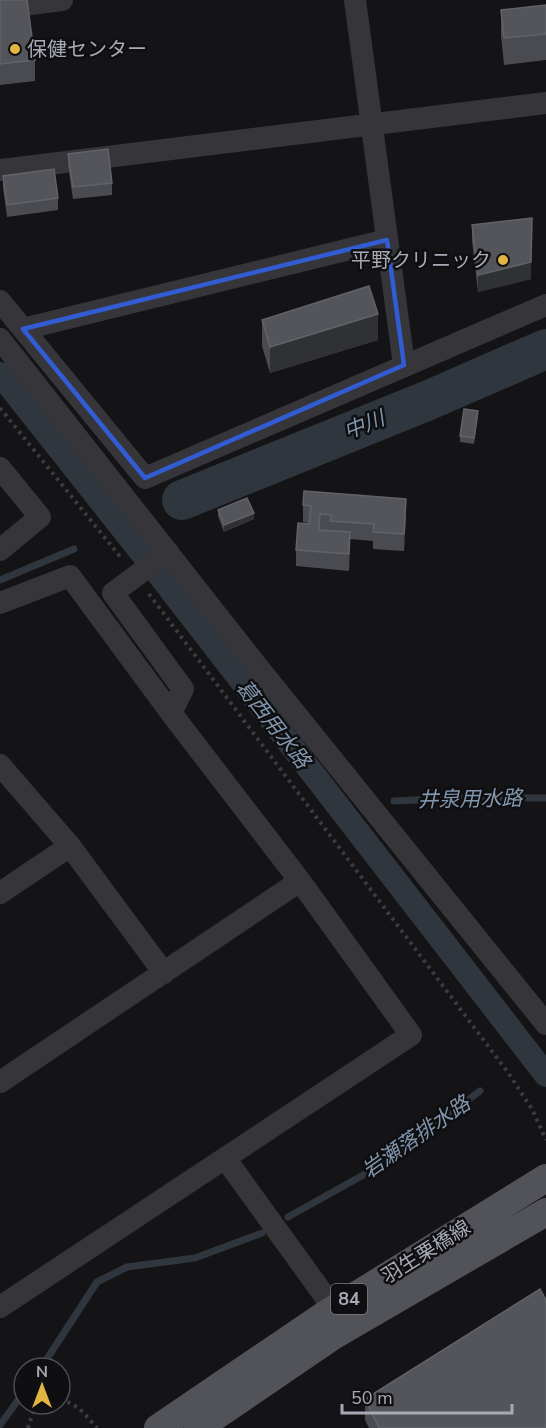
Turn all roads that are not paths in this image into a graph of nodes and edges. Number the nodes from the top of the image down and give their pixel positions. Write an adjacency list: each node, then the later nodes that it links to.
1 (62, 0): 3 (street)
2 (355, 0): 5 (street)
3 (0, 8)
4 (546, 103): 5 (street)
5 (372, 125): 6 (street); 7 (street)
6 (0, 170)
7 (387, 240): 10 (street); 12 (street)
8 (0, 301): 10 (street)
9 (546, 305): 12 (street)
10 (23, 329): 12 (street)
11 (0, 339): 15 (street)
12 (404, 365)
13 (0, 468): 14 (street)
14 (0, 550)
15 (168, 552): 17 (street); 23 (street)
16 (0, 603): 17 (street)
17 (171, 713): 20 (street)
18 (0, 765): 19 (street)
19 (70, 846): 21 (street); 22 (street)
20 (300, 881): 22 (street); 25 (street)
21 (0, 893)
22 (164, 973): 24 (street)
23 (546, 1024)
24 (0, 1082)
25 (225, 1158): 28 (street); 29 (street)
26 (546, 1178): 29 (main road, 羽生栗橋線 / 84)
27 (546, 1212): 31 (main road, 羽生栗橋線 / 84)
28 (0, 1307)
29 (334, 1308): 30 (main road, 羽生栗橋線 / 84)
30 (158, 1428)
31 (198, 1428)

